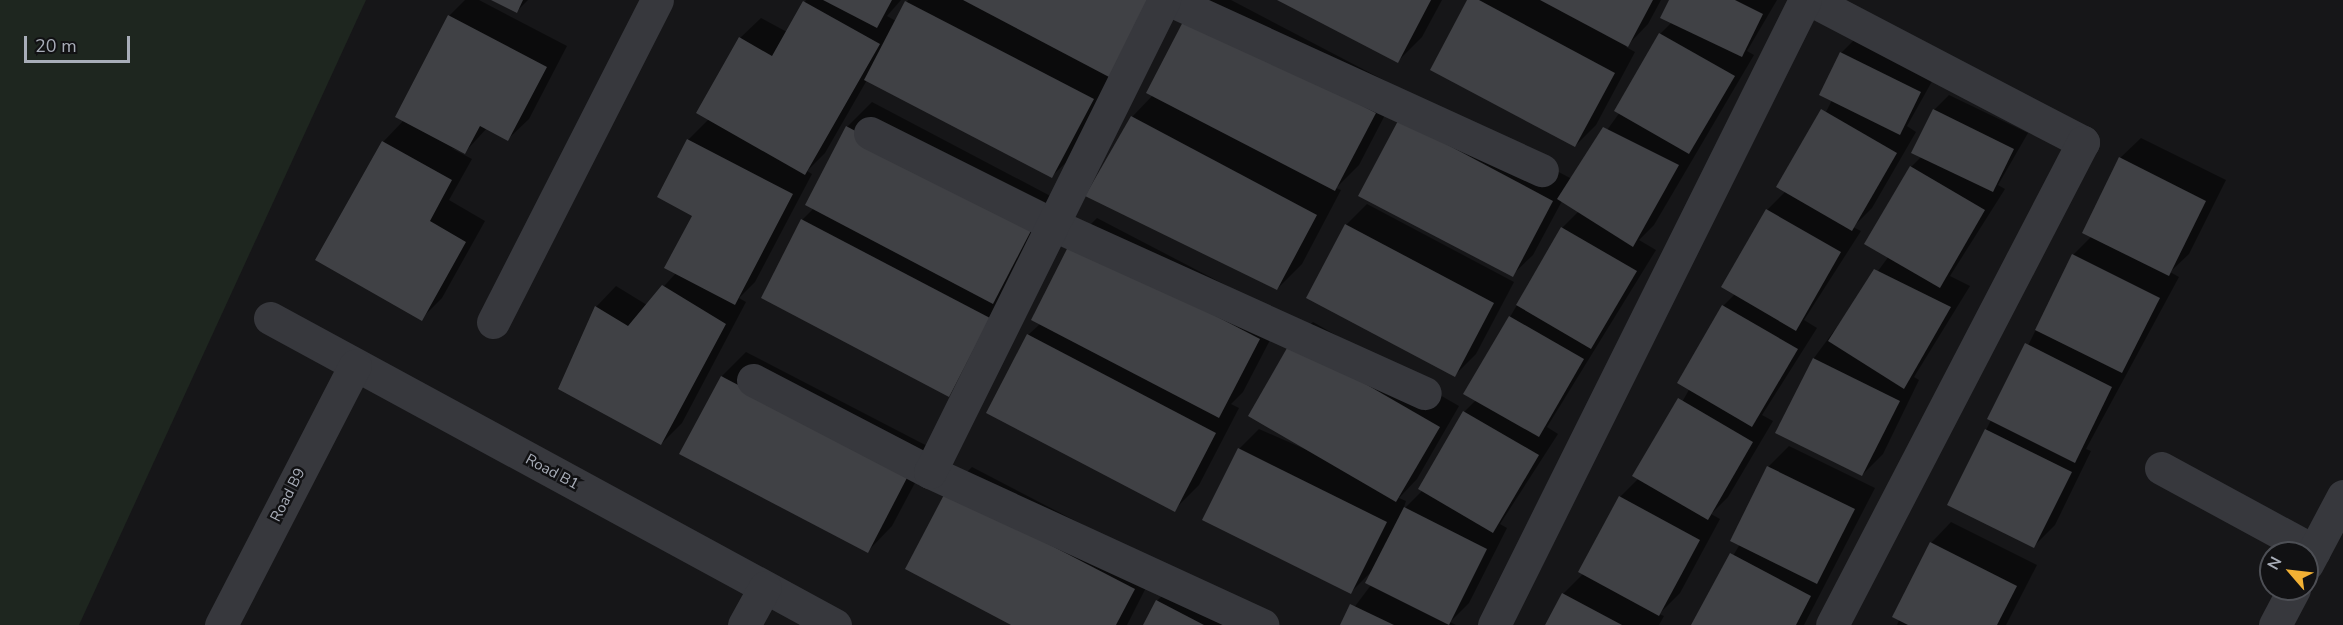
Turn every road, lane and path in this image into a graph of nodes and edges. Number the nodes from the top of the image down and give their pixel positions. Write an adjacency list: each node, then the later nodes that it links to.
1 (657, 0): 10 (street)
2 (1164, 0): 8 (street)
3 (1170, 0): 7 (street)
4 (1805, 0): 25 (street)
5 (1811, 0): 26 (street)
6 (870, 133): 8 (street)
7 (1542, 170)
8 (1054, 225): 13 (street); 15 (street)
9 (270, 318): 11 (street, Road B1)
10 (493, 322)
11 (355, 365): 19 (street, Road B1); 21 (street, Road B9)
12 (753, 380): 15 (street)
13 (1425, 393)
14 (2161, 468): 17 (street)
15 (930, 472): 24 (street)
16 (2343, 496): 18 (street)
17 (2283, 541)
18 (2319, 541)
19 (765, 587): 22 (street); 23 (street, Road B1)
20 (2288, 601): 27 (street)
21 (221, 625)
22 (744, 625)
23 (835, 625)
24 (1263, 625)
25 (1494, 625)
26 (1832, 625)
27 (2275, 625)

